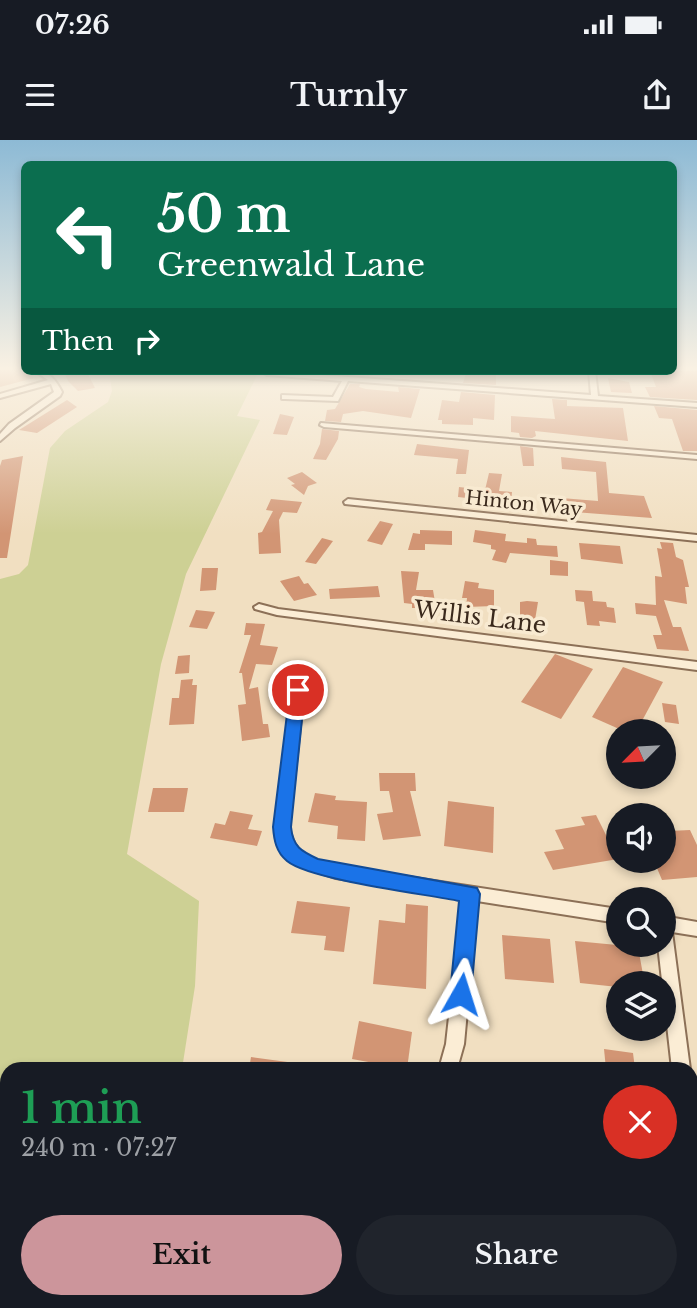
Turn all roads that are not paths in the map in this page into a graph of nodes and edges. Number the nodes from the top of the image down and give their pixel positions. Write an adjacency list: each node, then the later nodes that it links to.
1 (14, 425): 3 (street)
2 (324, 425): 4 (street)
3 (0, 439)
4 (697, 457)
5 (348, 502): 6 (street, Hinton Way)
6 (697, 538)
7 (259, 607): 8 (street, Willis Lane)
8 (697, 666)
9 (298, 690): 10 (street)
10 (470, 894): 11 (street); 15 (street)
11 (606, 914)
12 (676, 925): 13 (street)
13 (697, 929)
14 (667, 957): 16 (street)
15 (450, 1062)
16 (680, 1062)

